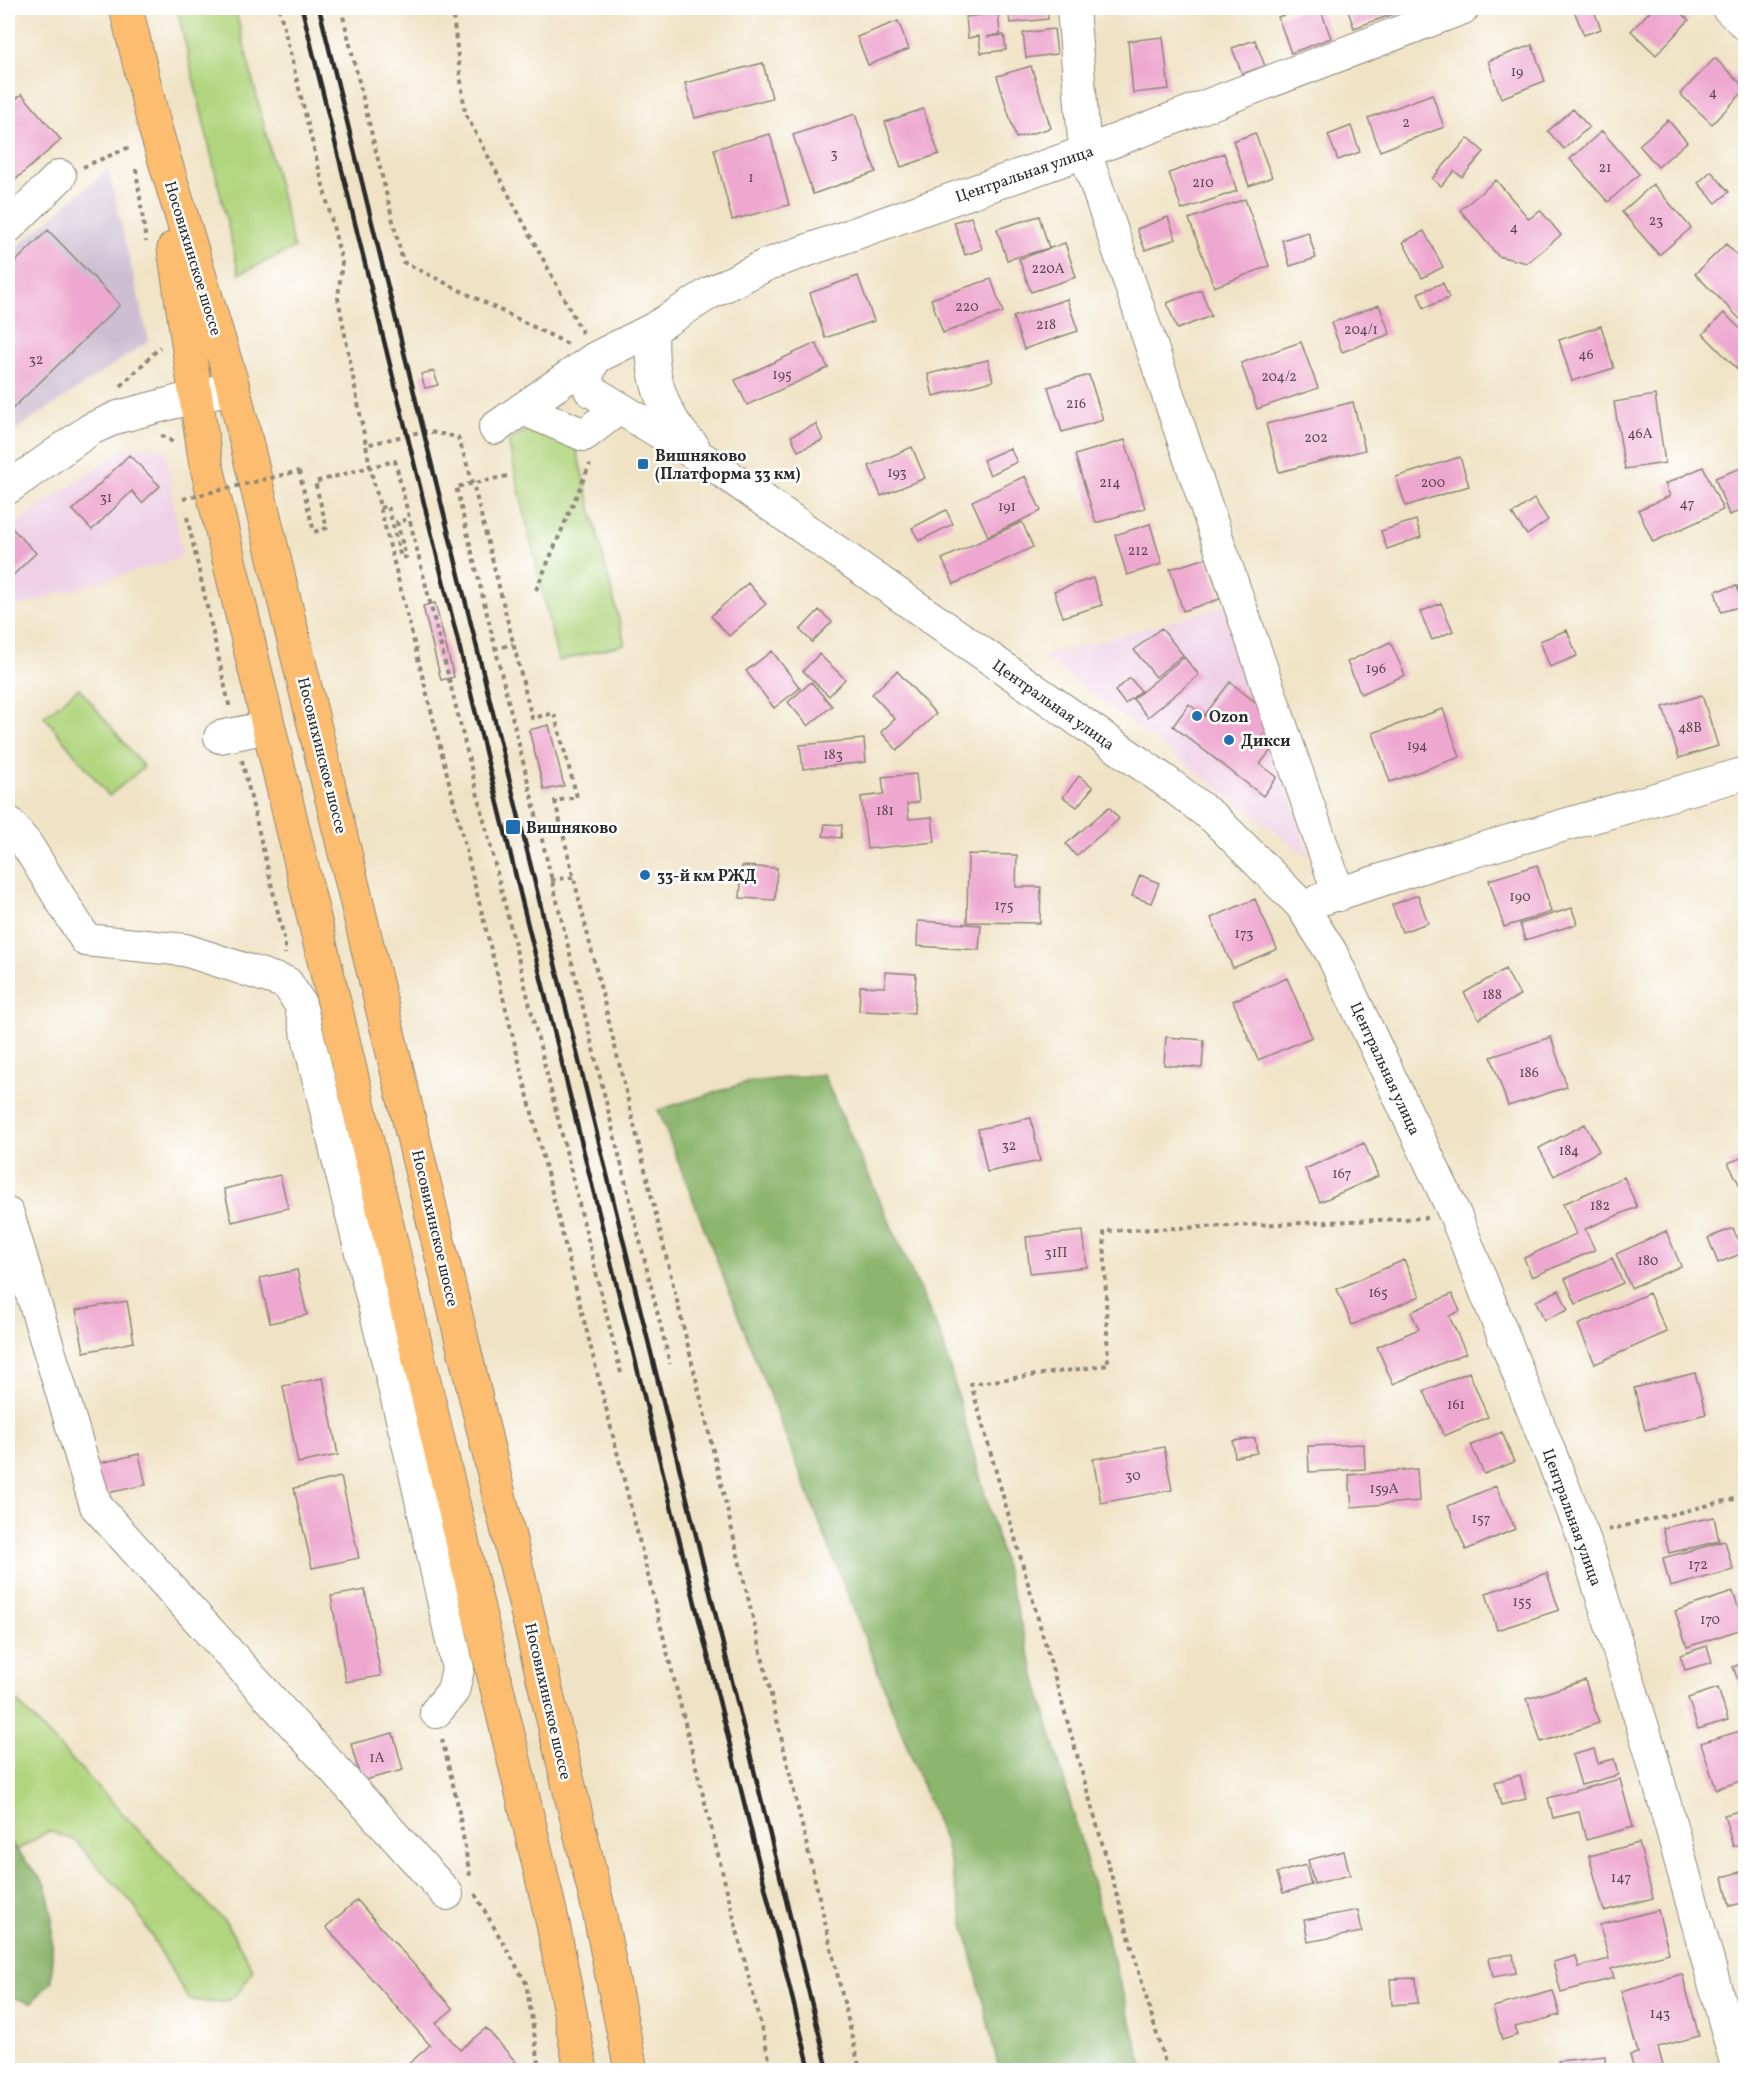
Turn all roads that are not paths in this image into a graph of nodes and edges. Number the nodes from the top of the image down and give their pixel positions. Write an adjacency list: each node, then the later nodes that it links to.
1 (126, 8): 6 (main road, Носовихинское шоссе)
2 (1073, 8): 7 (street)
3 (1462, 8): 7 (street, Центральная улица)
4 (1728, 8): 5 (street)
5 (1746, 26)
6 (139, 136): 12 (main road, Носовихинское шоссе); 13 (main road, Носовихинское шоссе)
7 (1085, 152): 10 (street, Центральная улица); 23 (street)
8 (60, 176): 9 (street)
9 (8, 227)
10 (653, 329): 11 (street, Центральная улица); 17 (street)
11 (595, 358): 14 (street, Центральная улица); 15 (street, Центральная улица)
12 (233, 387): 13 (street); 29 (main road, Носовихинское шоссе)
13 (196, 395): 18 (street); 19 (main road, Носовихинское шоссе)
14 (619, 408): 15 (street); 17 (street, Центральная улица)
15 (523, 409): 16 (street, Центральная улица)
16 (495, 428)
17 (713, 465): 24 (street, Центральная улица)
18 (8, 488)
19 (269, 727): 20 (street); 28 (main road, Носовихинское шоссе)
20 (228, 735)
21 (1746, 773): 23 (street)
22 (8, 822): 26 (street)
23 (1339, 895): 24 (street)
24 (1301, 906): 30 (street, Центральная улица)
25 (8, 1214): 27 (street)
26 (436, 1712)
27 (447, 1894)
28 (580, 2070)
29 (631, 2070)
30 (1738, 2070)

